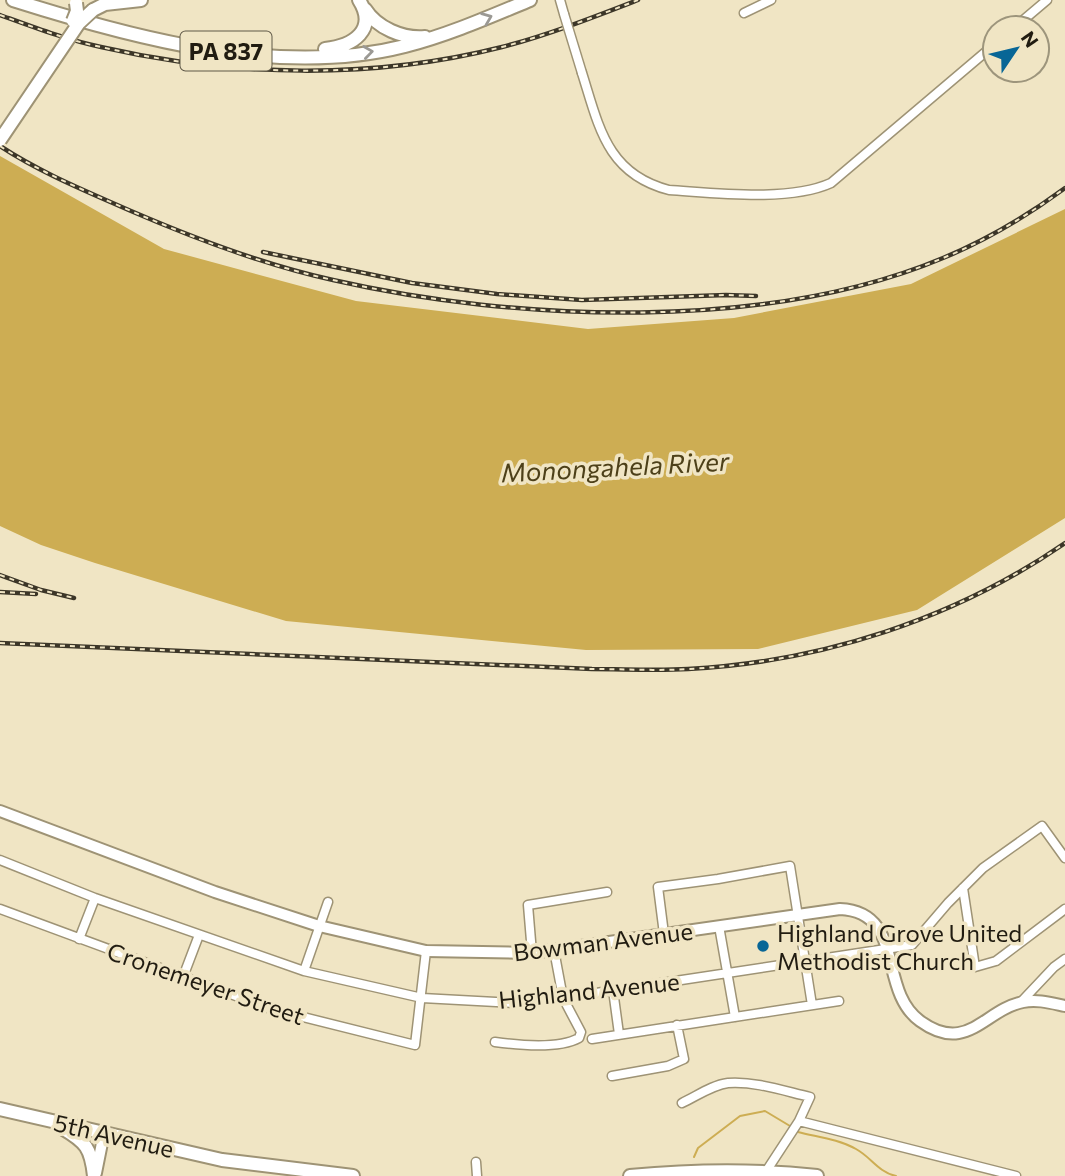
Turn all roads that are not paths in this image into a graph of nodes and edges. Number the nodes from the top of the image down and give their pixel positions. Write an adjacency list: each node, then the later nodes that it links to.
1 (13, 0): 12 (main road, PA 837, one-way to 12)
2 (38, 0): 9 (main road)
3 (141, 0): 8 (main road)
4 (530, 0): 12 (main road, PA 837, one-way to 4)
5 (560, 0): 13 (street, bridge)
6 (771, 0): 10 (street)
7 (1047, 0): 11 (street)
8 (86, 4): 14 (main road, bridge); 15 (main road, bridge)
9 (362, 4): 12 (main road)
10 (744, 13)
11 (1030, 14)
12 (443, 35)
13 (981, 56)
14 (0, 129)
15 (0, 140)
16 (0, 811): 26 (main road, Bowman Avenue)
17 (1065, 858): 19 (street, Highland Avenue)
18 (0, 860): 21 (street, Highland Avenue)
19 (962, 888): 24 (street); 33 (street, Highland Avenue)
20 (607, 892): 34 (street)
21 (95, 898): 28 (street, Highland Avenue); 30 (street)
22 (328, 902): 26 (street)
23 (0, 909): 30 (street, Cronemeyer Street)
24 (1065, 909)
25 (797, 915): 27 (main road, Bowman Avenue); 29 (street); 33 (main road, Bowman Avenue); 36 (street)
26 (319, 926): 32 (main road, Bowman Avenue); 37 (street)
27 (719, 926): 29 (main road, Bowman Avenue); 38 (street)
28 (199, 934): 37 (street, Highland Avenue); 39 (street)
29 (664, 934): 31 (main road, Bowman Avenue)
30 (79, 939): 39 (street, Cronemeyer Street)
31 (554, 950): 34 (main road, Bowman Avenue); 42 (street)
32 (426, 951): 34 (main road, Bowman Avenue); 41 (street)
33 (887, 951): 36 (street, Highland Avenue); 44 (main road, Bowman Avenue)
34 (532, 953)
35 (1065, 959): 44 (street)
36 (804, 963): 38 (street, Highland Avenue); 45 (street)
37 (304, 971): 41 (street, Highland Avenue)
38 (727, 973): 40 (street, Highland Avenue); 47 (street)
39 (183, 977): 41 (street, Cronemeyer Street)
40 (613, 990): 42 (street, Highland Avenue); 49 (street)
41 (422, 998): 42 (street, Highland Avenue)
42 (563, 998): 51 (street)
43 (839, 1001): 45 (street)
44 (1021, 1002): 46 (main road)
45 (812, 1005): 47 (street)
46 (1065, 1006)
47 (735, 1017): 48 (street)
48 (677, 1026): 49 (street); 52 (street)
49 (619, 1034): 50 (street)
50 (592, 1039)
51 (495, 1042)
52 (612, 1076)
53 (682, 1103): 56 (street)
54 (0, 1109): 55 (main road, 5th Avenue)
55 (50, 1121): 57 (main road, 5th Avenue); 61 (main road)
56 (795, 1125): 59 (street); 66 (street)
57 (104, 1133): 60 (main road, 5th Avenue); 61 (main road)
58 (476, 1162): 63 (street)
59 (767, 1170): 64 (main road); 65 (main road)
60 (339, 1175): 62 (main road, 5th Avenue)
61 (95, 1176)
62 (353, 1176)
63 (477, 1176)
64 (630, 1176)
65 (817, 1176)
66 (1016, 1176)

